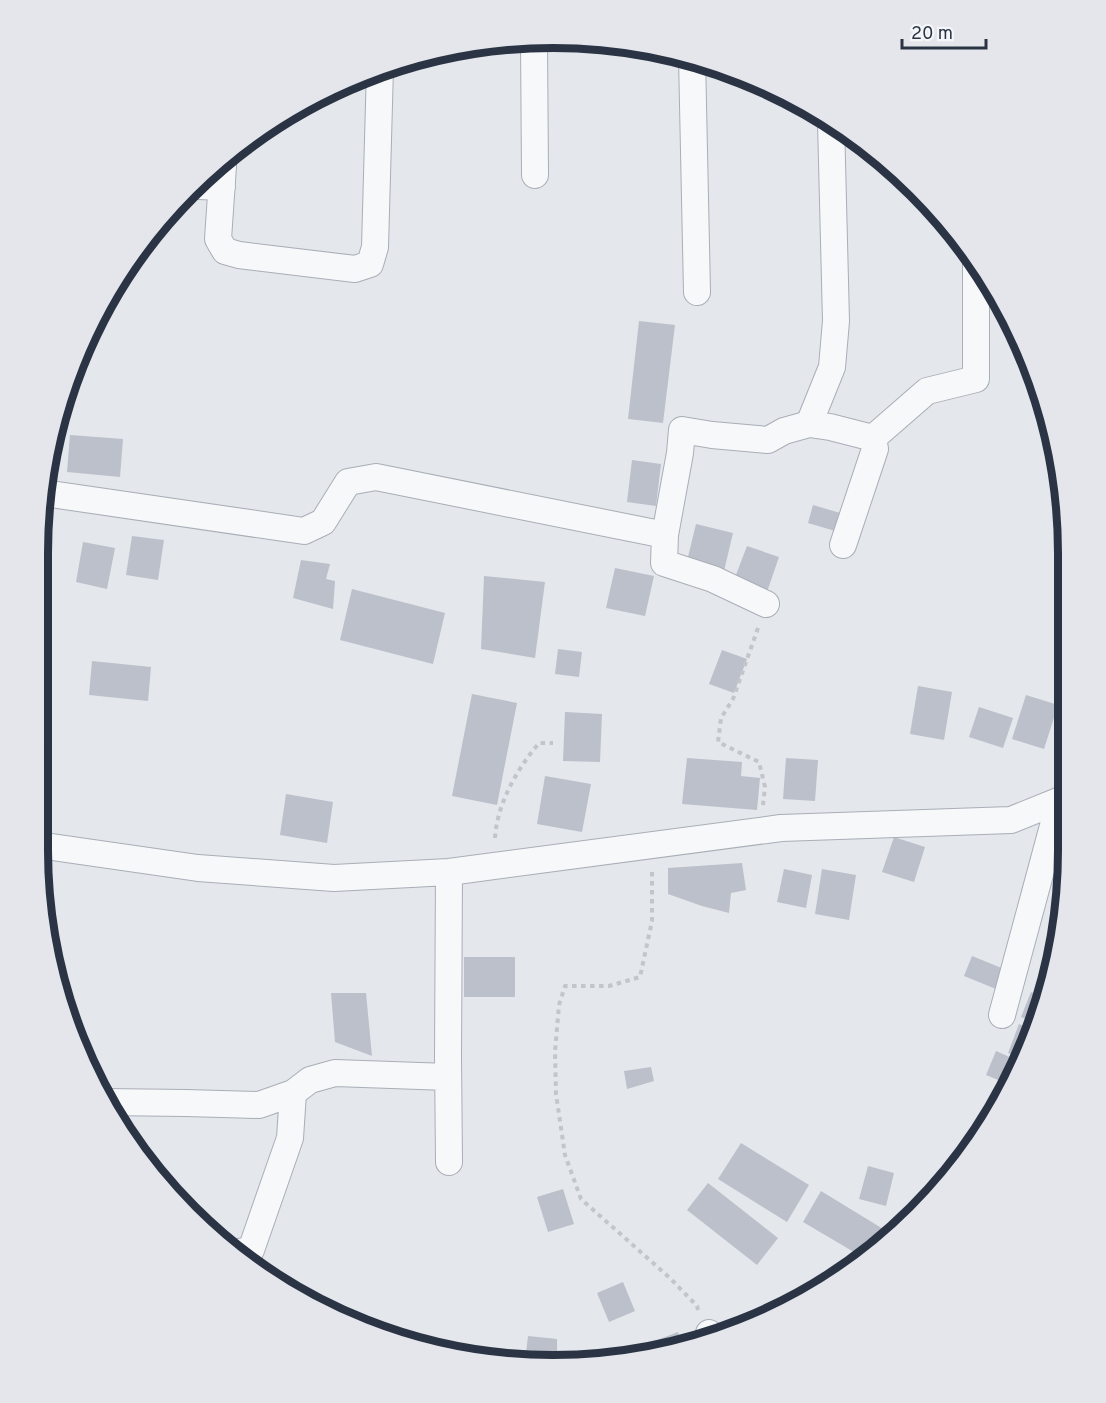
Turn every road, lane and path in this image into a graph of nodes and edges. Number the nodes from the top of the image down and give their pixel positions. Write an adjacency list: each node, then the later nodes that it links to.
1 (534, 49): 5 (street)
2 (692, 68): 8 (street)
3 (380, 79): 6 (street)
4 (831, 131): 9 (street)
5 (535, 176)
6 (215, 180)
7 (976, 277): 10 (street)
8 (697, 292)
9 (809, 424): 10 (street); 12 (street)
10 (873, 438): 13 (street)
11 (51, 494): 12 (street)
12 (665, 535): 14 (street)
13 (843, 545)
14 (766, 604): 18 (path)
15 (553, 743): 21 (path)
16 (1058, 801): 18 (street)
17 (1058, 820): 23 (street)
18 (760, 831): 19 (street)
19 (652, 844): 21 (street); 29 (path)
20 (48, 846): 22 (street)
21 (494, 866): 22 (street)
22 (449, 872): 24 (street)
23 (1002, 1015)
24 (448, 1077): 25 (street); 27 (street)
25 (293, 1094): 26 (street); 28 (street)
26 (116, 1102)
27 (449, 1162)
28 (247, 1252)
29 (708, 1330)

